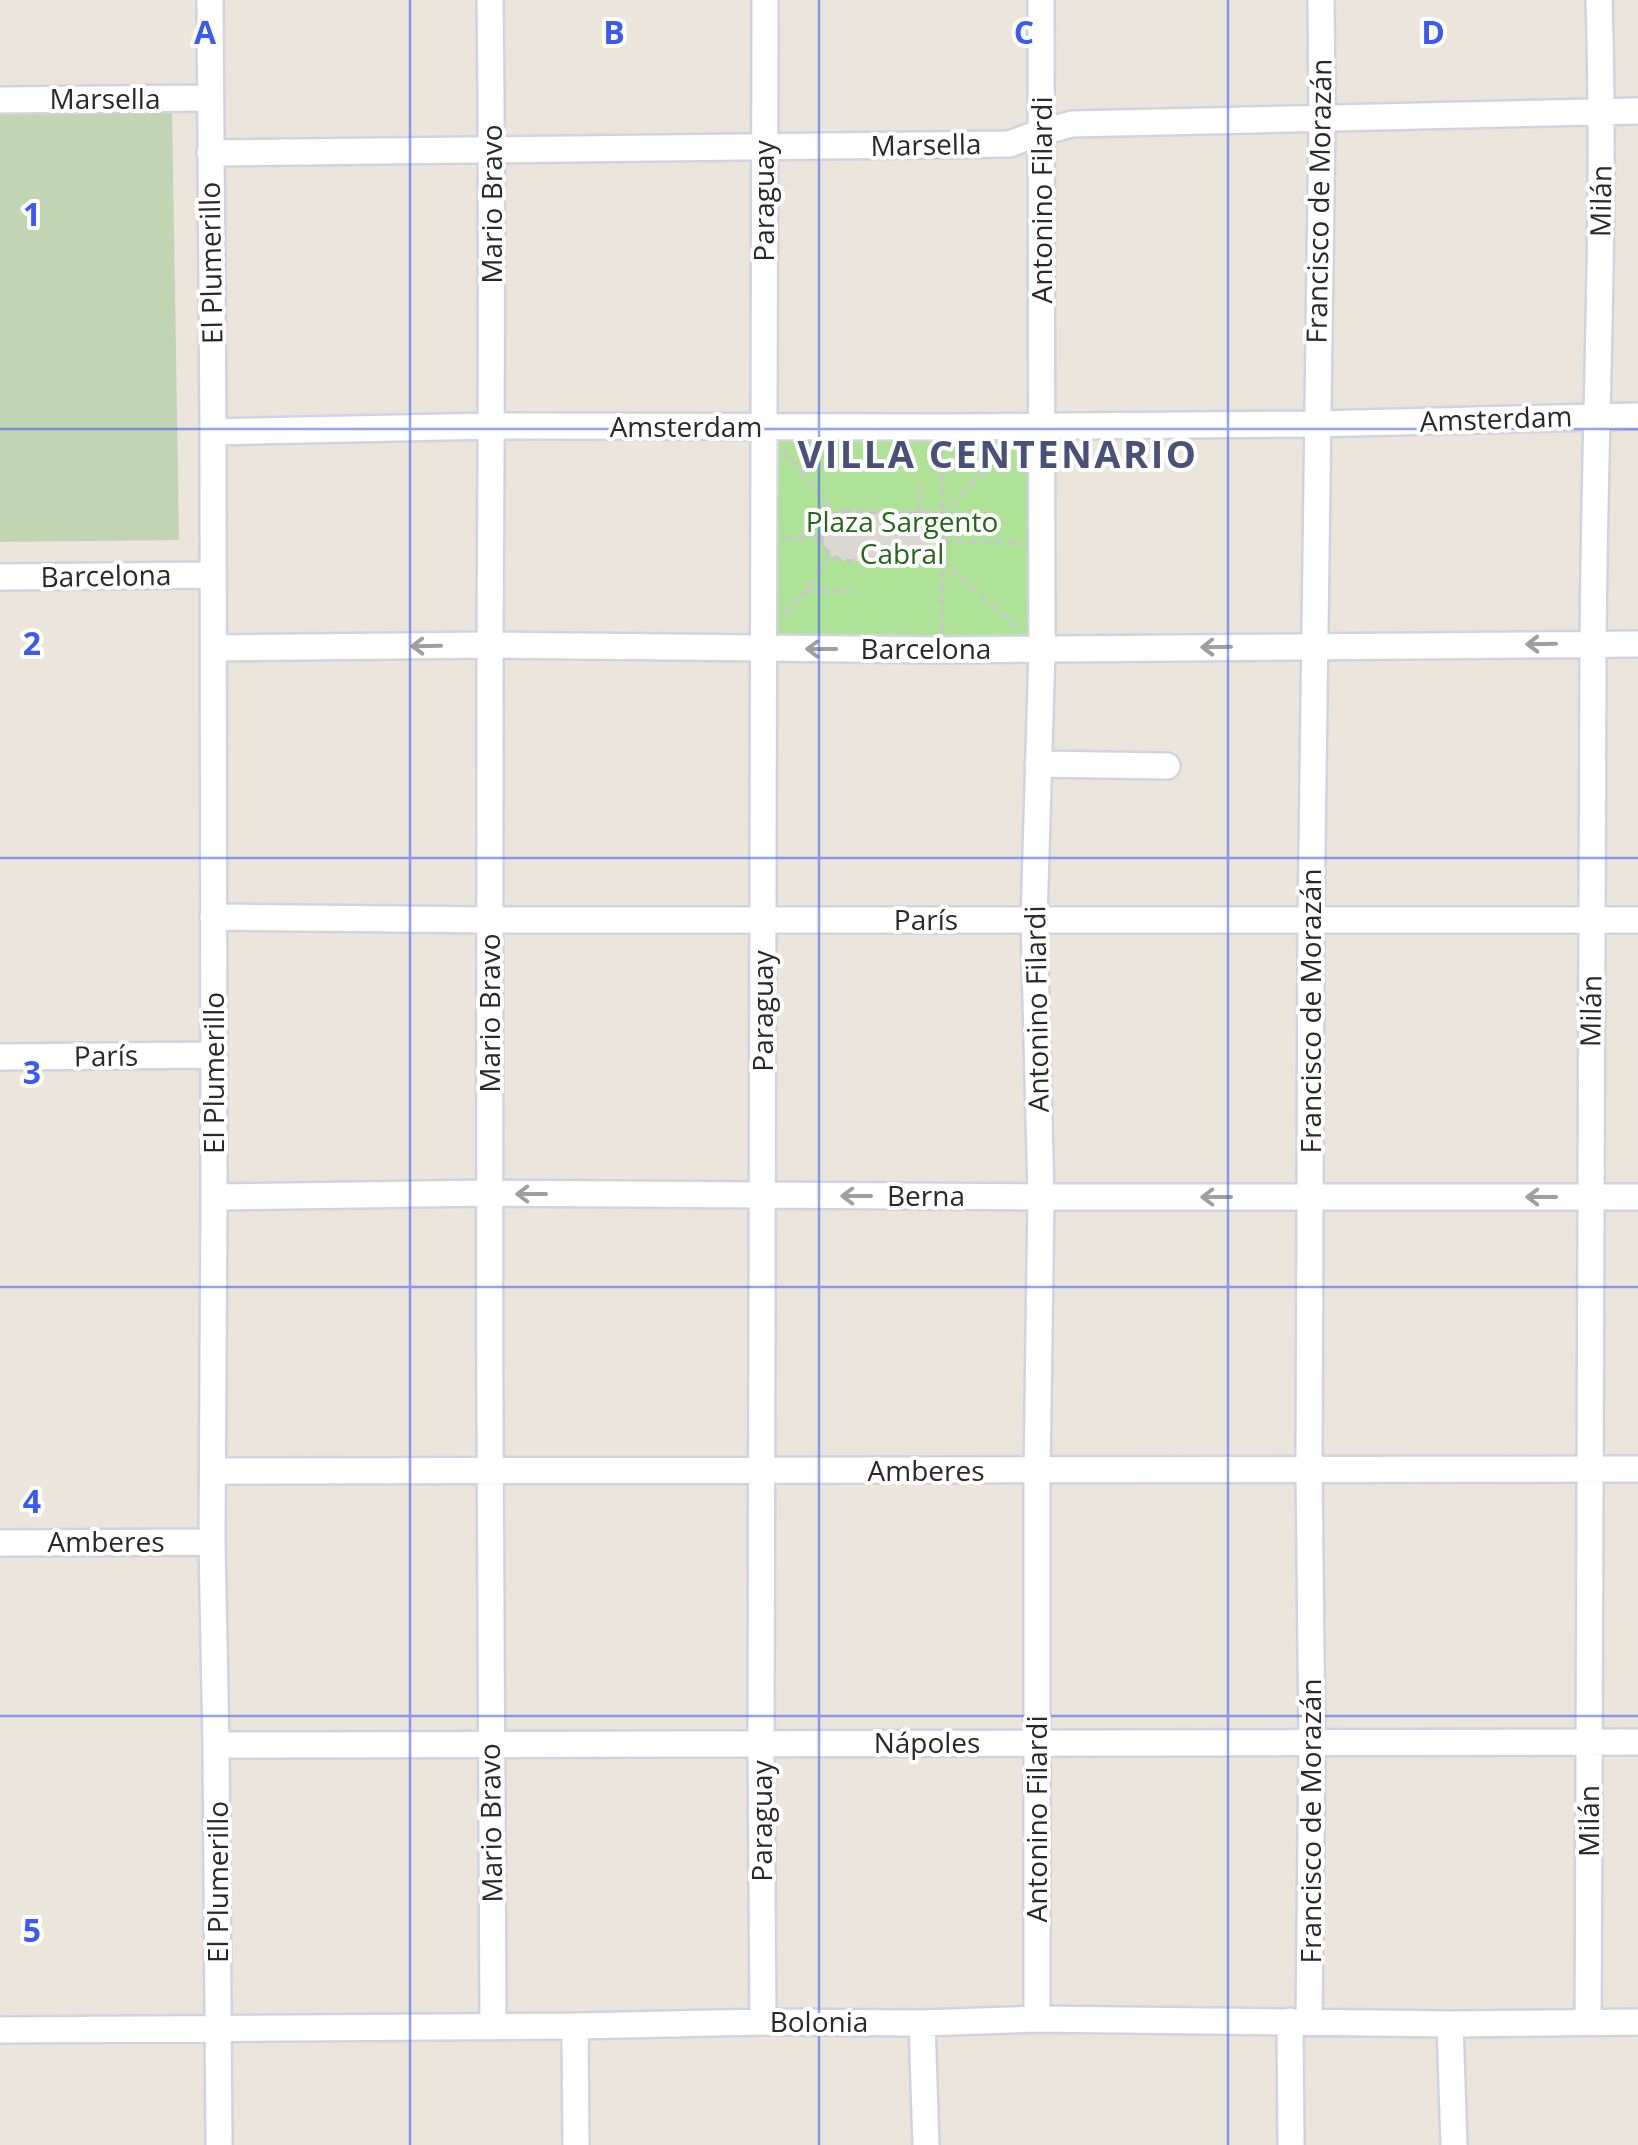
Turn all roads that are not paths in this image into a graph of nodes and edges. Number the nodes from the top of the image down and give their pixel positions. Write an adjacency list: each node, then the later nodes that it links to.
1 (210, 0): 7 (street, El Plumerillo)
2 (490, 0): 14 (street, Mario Bravo)
3 (765, 0): 13 (street, Paraguay)
4 (1041, 0): 12 (street, Antonino Filardi)
5 (1320, 0): 11 (street, Francisco de Morazán)
6 (1599, 0): 9 (street, Milán)
7 (210, 98): 8 (street, Marsella); 15 (street, El Plumerillo)
8 (0, 100)
9 (1602, 110): 10 (street, Marsella); 11 (street, Marsella); 16 (street, Milán)
10 (1638, 111)
11 (1322, 118): 12 (street, Marsella); 18 (street, Francisco de Morazán)
12 (1042, 132): 13 (street, Marsella); 21 (street, Antonino Filardi)
13 (764, 147): 14 (street, Marsella); 20 (street, Paraguay)
14 (492, 151): 15 (street, Marsella); 19 (street, Mario Bravo)
15 (210, 153): 22 (street, El Plumerillo)
16 (1599, 416): 17 (street, Amsterdam); 18 (street, Amsterdam); 26 (street, Milán)
17 (1638, 416)
18 (1316, 424): 21 (street, Amsterdam); 29 (street, Francisco de Morazán)
19 (492, 426): 20 (street, Amsterdam); 22 (street, Amsterdam); 28 (street, Mario Bravo)
20 (764, 427): 21 (street, Amsterdam); 25 (street, Paraguay)
21 (1035, 427): 31 (street, Antonino Filardi)
22 (213, 432): 23 (street, El Plumerillo)
23 (212, 575): 24 (street, Barcelona); 30 (street, El Plumerillo)
24 (0, 577)
25 (763, 644): 28 (street, Barcelona); 31 (street, Barcelona, one-way to 25); 35 (street, Paraguay)
26 (1593, 644): 27 (street, Barcelona); 29 (street, Barcelona, one-way to 29); 37 (street, Milán)
27 (1638, 644)
28 (490, 646): 30 (street, Barcelona, one-way to 30); 36 (street, Mario Bravo)
29 (1316, 646): 31 (street, Barcelona, one-way to 31); 40 (street, Francisco de Morazán)
30 (214, 648): 34 (street, El Plumerillo)
31 (1042, 649): 32 (street, Antonino Filardi)
32 (1038, 764): 33 (street); 39 (street, Antonino Filardi)
33 (1167, 766)
34 (213, 917): 36 (street, París); 41 (street, El Plumerillo)
35 (763, 919): 36 (street, París); 39 (street, París); 44 (street, Paraguay)
36 (490, 920): 43 (street, Mario Bravo)
37 (1592, 920): 38 (street, París); 40 (street, París); 48 (street, Milán)
38 (1638, 920)
39 (1034, 921): 40 (street, París); 46 (street, Antonino Filardi)
40 (1311, 922): 47 (street, Francisco de Morazán)
41 (213, 1055): 42 (street, París); 45 (street, El Plumerillo)
42 (0, 1057)
43 (488, 1193): 44 (street, Berna, one-way to 43); 45 (street, Berna); 50 (street, Mario Bravo)
44 (762, 1195): 46 (street, Berna, one-way to 44); 55 (street, Paraguay)
45 (214, 1197): 54 (street, El Plumerillo)
46 (1041, 1197): 47 (street, Berna, one-way to 46); 56 (street, Antonino Filardi)
47 (1311, 1197): 48 (street, Berna, one-way to 47); 53 (street, Francisco de Morazán)
48 (1589, 1197): 49 (street, Berna); 51 (street, Milán)
49 (1638, 1197)
50 (491, 1469): 54 (street, Amberes); 55 (street, Amberes); 64 (street, Mario Bravo)
51 (1588, 1469): 52 (street, Amberes); 53 (street, Amberes); 62 (street, Milán)
52 (1638, 1469)
53 (1309, 1470): 56 (street, Amberes); 60 (street, Francisco de Morazán)
54 (214, 1471): 57 (street, El Plumerillo)
55 (763, 1471): 56 (street, Amberes); 65 (street, Paraguay)
56 (1036, 1472): 59 (street, Antonino Filardi)
57 (212, 1542): 58 (street, Amberes); 63 (street, El Plumerillo)
58 (0, 1543)
59 (1037, 1742): 60 (street, Nápoles); 65 (street, Nápoles); 66 (street, Antonino Filardi)
60 (1312, 1742): 62 (street, Nápoles); 68 (street, Francisco de Morazán)
61 (1638, 1742): 62 (street, Nápoles)
62 (1590, 1743): 69 (street, Milán)
63 (216, 1744): 64 (street, Nápoles); 75 (street, El Plumerillo)
64 (490, 1744): 65 (street, Nápoles); 74 (street, Mario Bravo)
65 (761, 1745): 67 (street, Paraguay)
66 (1037, 2019): 68 (street, Bolonia); 71 (street, Bolonia)
67 (763, 2022): 71 (street, Bolonia); 73 (street, Bolonia)
68 (1300, 2022): 72 (street, Bolonia); 80 (street, Francisco de Morazán)
69 (1588, 2022): 70 (street, Bolonia); 72 (street, Bolonia)
70 (1638, 2022)
71 (922, 2023): 79 (street)
72 (1450, 2024): 81 (street)
73 (575, 2026): 74 (street, Bolonia); 78 (street)
74 (493, 2027): 75 (street, Bolonia)
75 (219, 2029): 76 (street, Bolonia); 77 (street, El Plumerillo)
76 (0, 2030)
77 (218, 2145)
78 (576, 2145)
79 (926, 2145)
80 (1290, 2145)
81 (1454, 2145)

